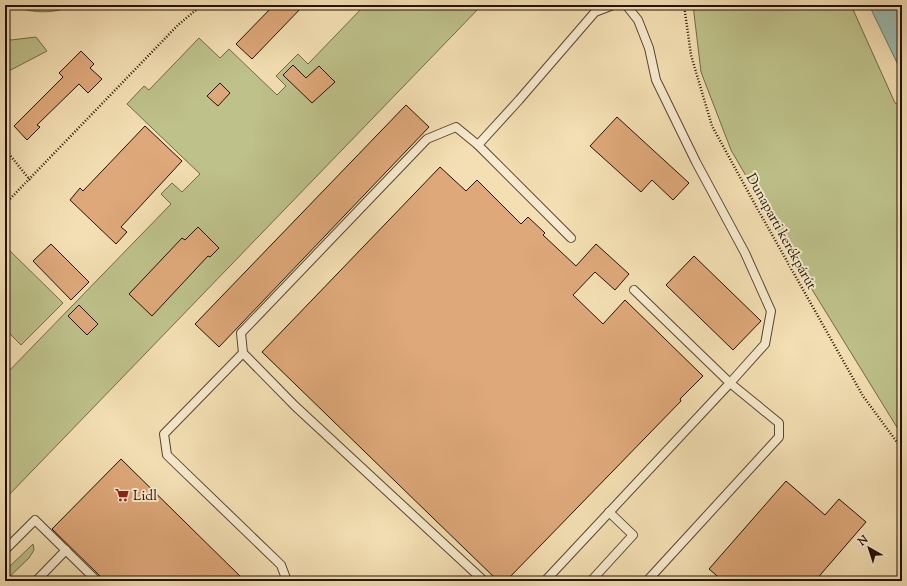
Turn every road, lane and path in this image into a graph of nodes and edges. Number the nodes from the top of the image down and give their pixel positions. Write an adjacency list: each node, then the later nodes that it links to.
1 (202, 5): 7 (path)
2 (613, 5): 5 (lane)
3 (626, 5): 12 (lane)
4 (684, 5): 13 (path, Dunaparti kerékpárút)
5 (478, 145): 9 (lane); 11 (lane)
6 (5, 149): 7 (path)
7 (30, 180): 8 (path)
8 (8, 201)
9 (571, 238)
10 (634, 290): 12 (lane)
11 (243, 353): 19 (lane); 20 (lane)
12 (730, 383): 14 (lane); 23 (lane)
13 (902, 449)
14 (609, 512): 21 (lane); 22 (lane)
15 (5, 550): 16 (lane)
16 (66, 550): 17 (lane); 18 (lane)
17 (36, 581)
18 (97, 581)
19 (287, 581)
20 (484, 581)
21 (545, 581)
22 (591, 581)
23 (647, 581)

